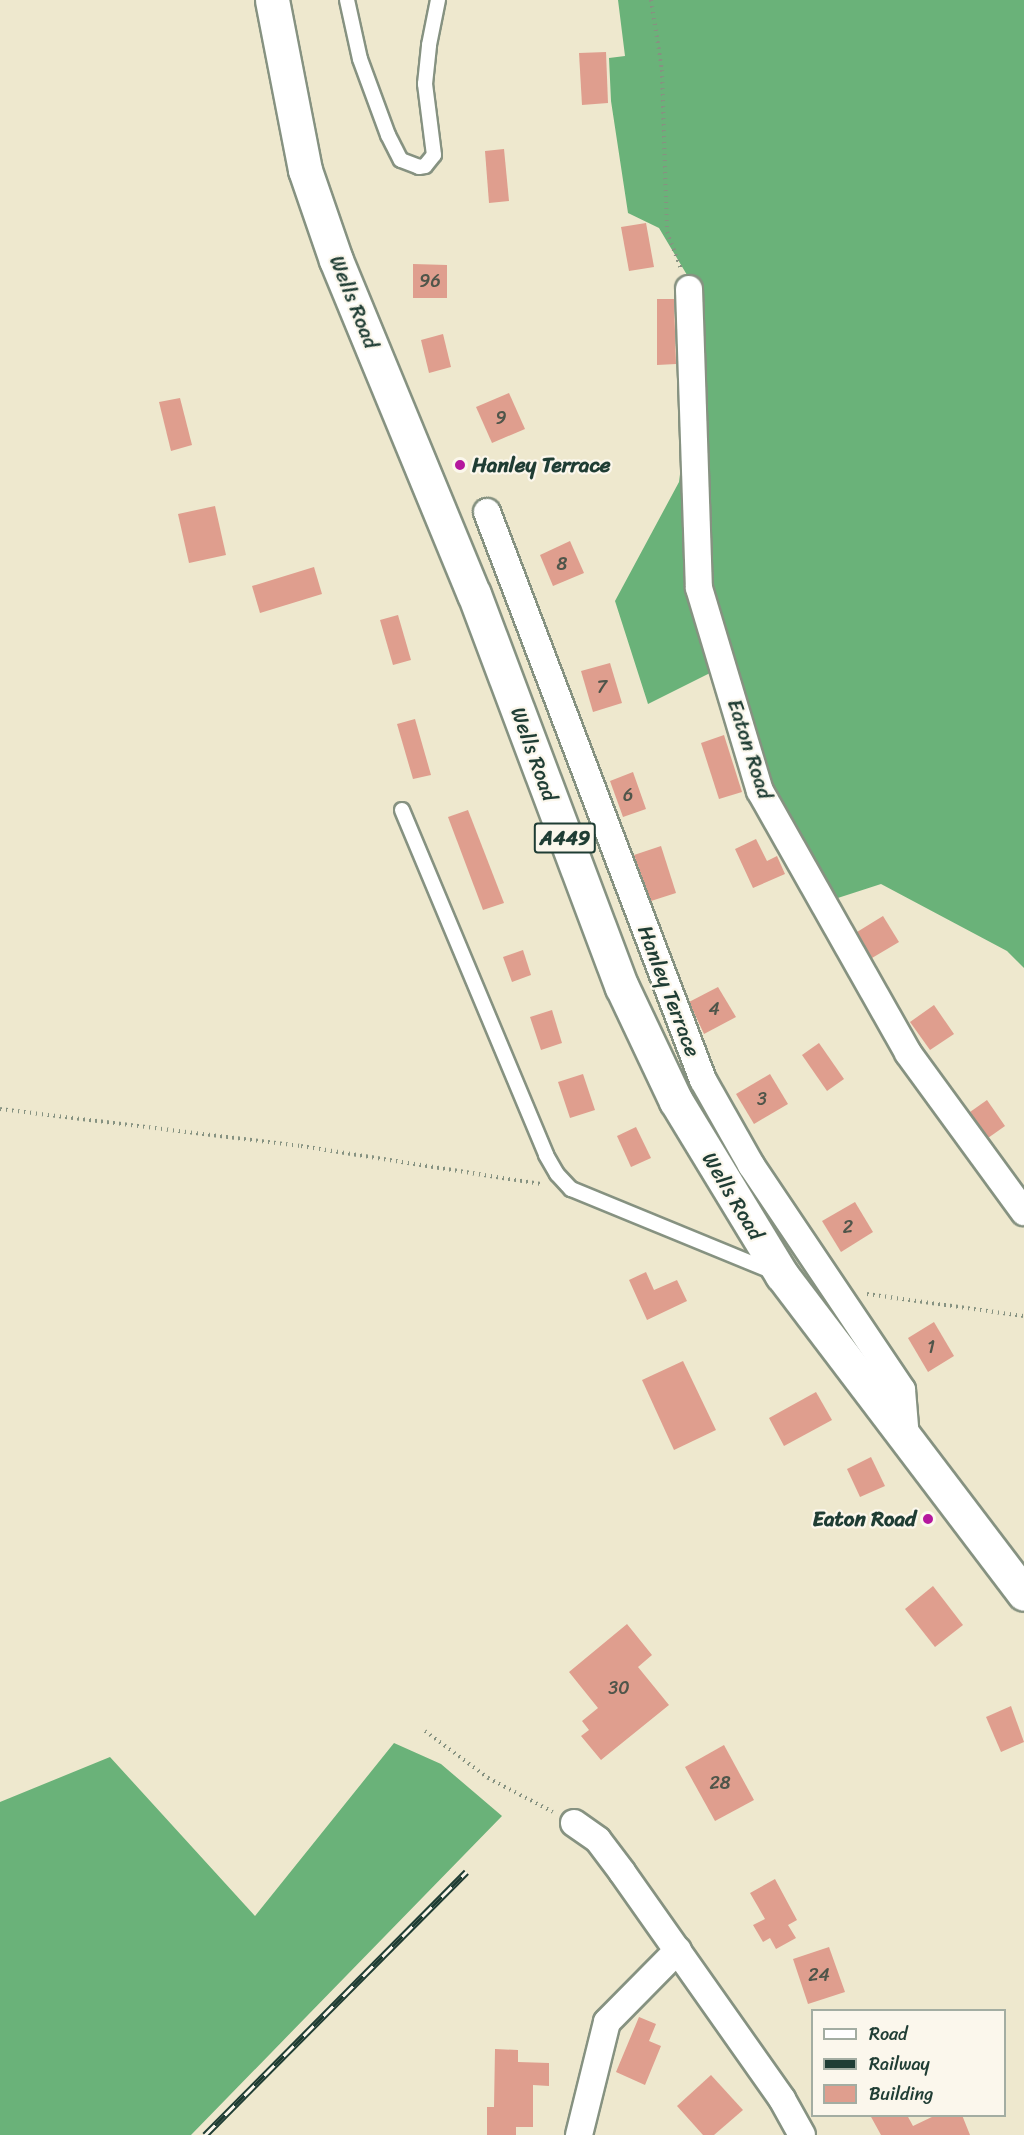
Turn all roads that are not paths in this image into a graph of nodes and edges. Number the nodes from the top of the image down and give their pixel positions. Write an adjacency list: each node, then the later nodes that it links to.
1 (272, 0): 8 (highway, Wells Road / A449)
2 (347, 0): 3 (lane)
3 (438, 0)
4 (689, 289): 7 (street, Eaton Road)
5 (487, 512): 9 (street, Hanley Terrace)
6 (402, 810): 8 (lane)
7 (1024, 1212)
8 (782, 1275): 9 (highway, Wells Road / A449)
9 (906, 1439): 10 (highway, Wells Road / A449)
10 (1024, 1594)
11 (574, 1823): 12 (street)
12 (678, 1950): 13 (street); 14 (street)
13 (579, 2135)
14 (802, 2135)

